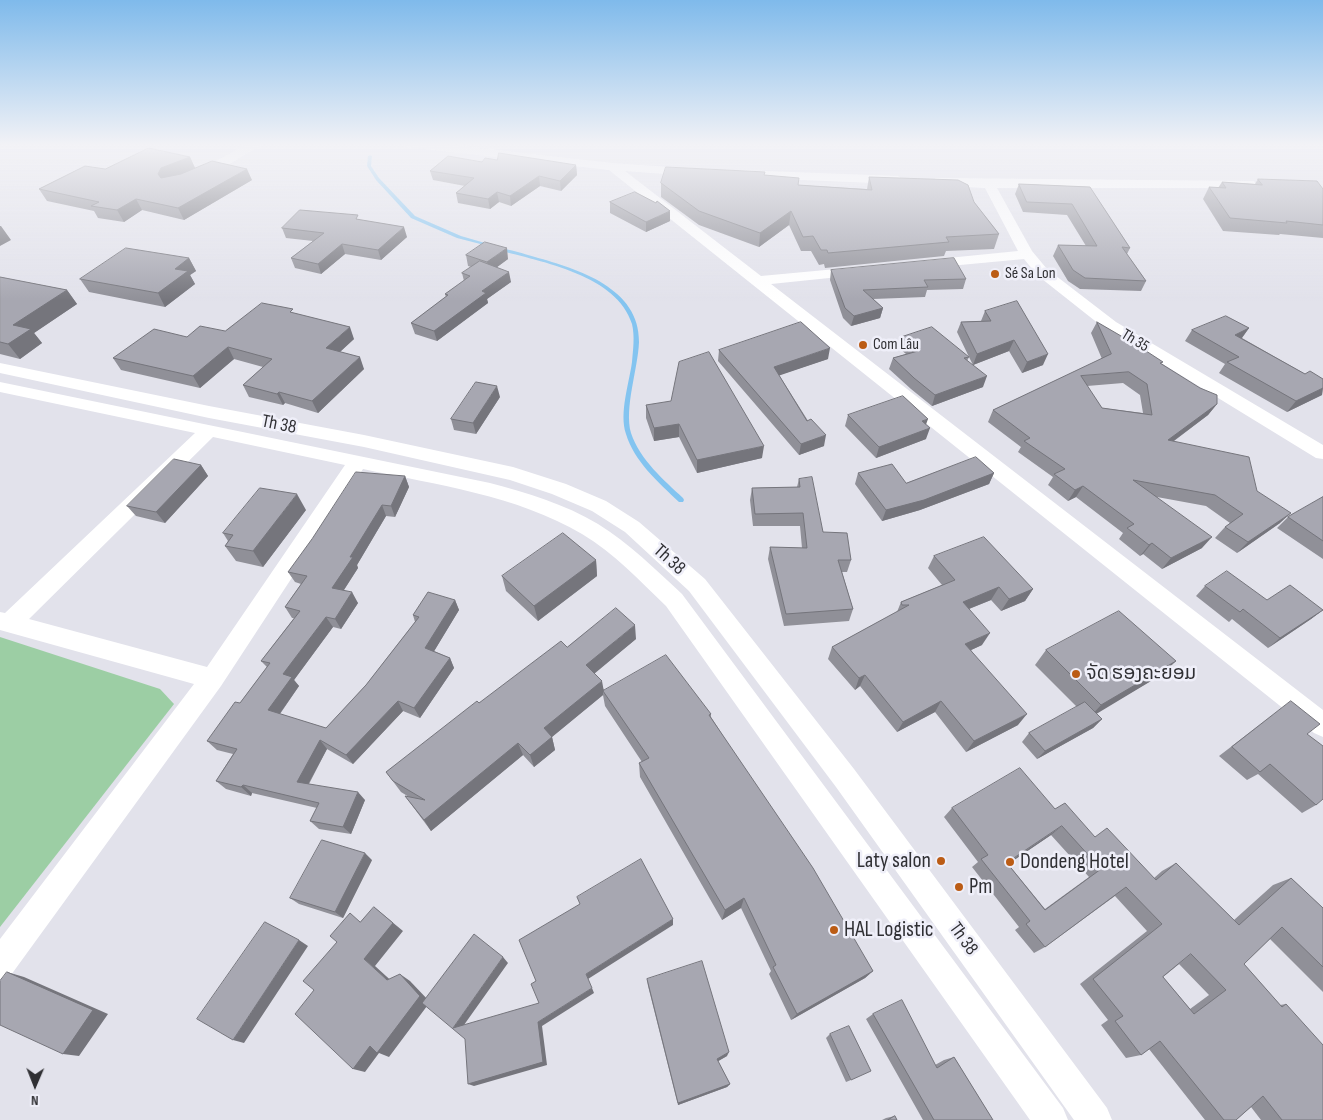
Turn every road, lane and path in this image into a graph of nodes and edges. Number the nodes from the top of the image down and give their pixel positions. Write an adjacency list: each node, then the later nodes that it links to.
1 (649, 196): 6 (street)
2 (996, 196): 3 (street, Th 35)
3 (1027, 254): 4 (street); 10 (street, Th 35)
4 (911, 266)
5 (873, 270): 6 (street)
6 (756, 281): 14 (street)
7 (0, 368): 17 (street, Th 38)
8 (0, 387): 9 (street, Th 38)
9 (209, 430): 11 (street, Th 38); 12 (street)
10 (1323, 453)
11 (358, 461): 13 (street); 16 (street, Th 38)
12 (4, 622): 13 (street)
13 (212, 678): 15 (street)
14 (1323, 725)
15 (0, 964)
16 (1051, 1120)
17 (1095, 1120)

